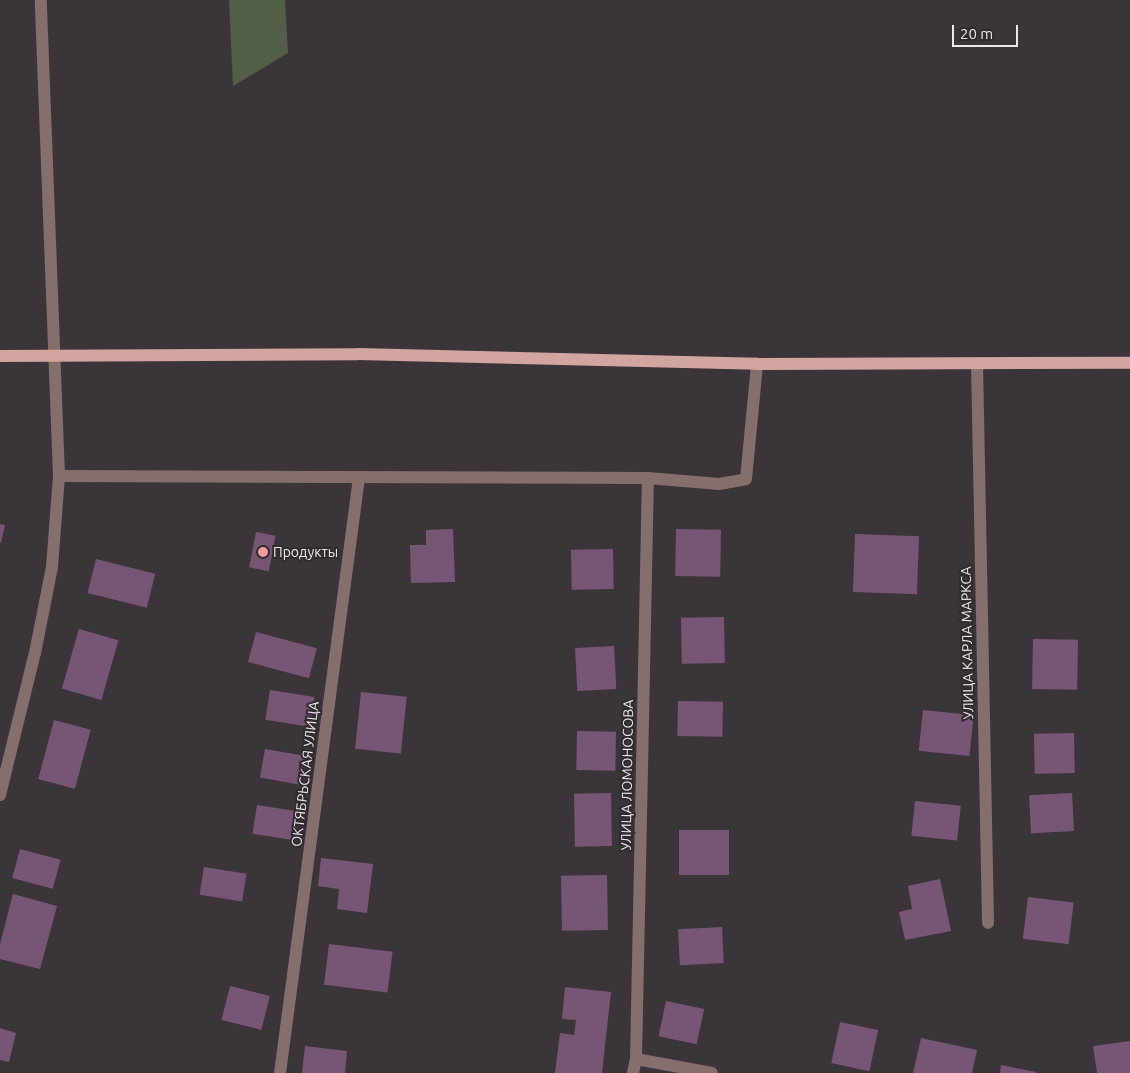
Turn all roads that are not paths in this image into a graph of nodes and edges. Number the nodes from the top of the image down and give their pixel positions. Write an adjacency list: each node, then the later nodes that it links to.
1 (41, 0): 2 (street)
2 (52, 354): 3 (main road); 6 (main road); 7 (street)
3 (0, 356)
4 (977, 363): 5 (main road); 6 (main road); 11 (street, УЛИЦА КАРЛА МАРКСА)
5 (1130, 363)
6 (757, 364): 9 (street)
7 (58, 476): 8 (street); 10 (street)
8 (359, 478): 9 (street); 13 (street, ОКТЯБРЬСКАЯ УЛИЦА)
9 (648, 478): 12 (street, УЛИЦА ЛОМОНОСОВА)
10 (0, 795)
11 (988, 923)
12 (636, 1059): 14 (street, УЛИЦА ЛОМОНОСОВА); 15 (street)
13 (280, 1073)
14 (633, 1073)
15 (712, 1073)

